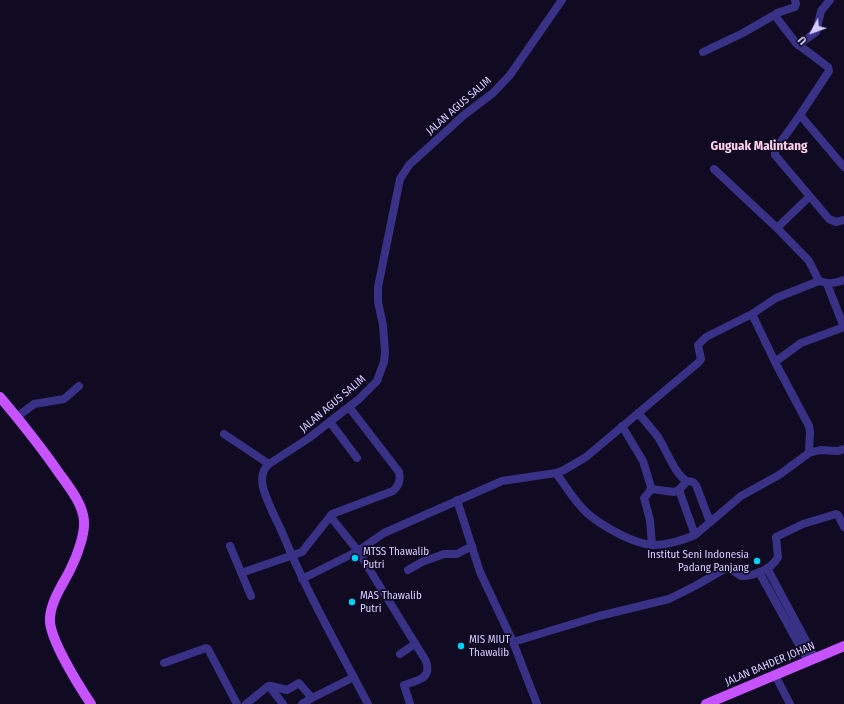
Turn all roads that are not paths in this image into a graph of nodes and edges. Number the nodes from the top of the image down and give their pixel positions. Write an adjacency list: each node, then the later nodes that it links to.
1 (562, 0): 21 (street, JALAN AGUS SALIM)
2 (795, 0): 4 (street)
3 (830, 0): 5 (street)
4 (776, 14): 5 (street); 6 (street)
5 (798, 45): 7 (street)
6 (703, 52)
7 (800, 115): 8 (street); 10 (street)
8 (844, 167)
9 (714, 169): 12 (street)
10 (809, 197): 11 (street); 12 (street)
11 (844, 220)
12 (777, 228): 14 (street)
13 (844, 280): 15 (street)
14 (819, 281): 15 (street); 16 (street)
15 (827, 284): 17 (street)
16 (752, 314): 18 (street); 22 (street)
17 (844, 327): 18 (street)
18 (775, 362): 28 (street)
19 (79, 386): 23 (street)
20 (0, 397): 23 (main road)
21 (349, 407): 24 (street, JALAN AGUS SALIM); 36 (street)
22 (638, 413): 25 (street); 32 (street)
23 (17, 417): 61 (main road)
24 (330, 422): 29 (street); 30 (street, JALAN AGUS SALIM)
25 (622, 426): 31 (street); 33 (street)
26 (224, 434): 30 (street)
27 (844, 449): 28 (street)
28 (808, 453): 37 (street)
29 (357, 458)
30 (269, 464): 44 (street)
31 (556, 473): 35 (street); 40 (street)
32 (687, 481): 34 (street); 37 (street)
33 (651, 489): 34 (street); 40 (street)
34 (679, 490): 39 (street)
35 (457, 500): 42 (street); 43 (street)
36 (330, 516): 43 (street); 44 (street)
37 (710, 522): 39 (street)
38 (844, 527): 45 (street)
39 (696, 535): 40 (street)
40 (652, 545)
41 (230, 546): 48 (street)
42 (472, 546): 46 (street); 51 (street)
43 (358, 551): 49 (street); 52 (street)
44 (292, 556): 48 (street); 49 (street)
45 (767, 568): 47 (street); 55 (street)
46 (408, 570)
47 (759, 572): 51 (street); 55 (street)
48 (241, 573): 50 (street)
49 (302, 579): 58 (street)
50 (251, 596)
51 (514, 642): 68 (street)
52 (415, 644): 54 (street); 67 (street)
53 (844, 646): 55 (main road, JALAN BAHDER JOHAN)
54 (400, 654)
55 (811, 659): 57 (main road, JALAN BAHDER JOHAN)
56 (164, 663): 62 (street)
57 (775, 675): 69 (main road, JALAN BAHDER JOHAN); 70 (street)
58 (354, 677): 60 (street); 66 (street)
59 (269, 686): 60 (street); 63 (street); 64 (street)
60 (312, 698): 65 (street)
61 (91, 704)
62 (237, 704)
63 (246, 704)
64 (283, 704)
65 (302, 704)
66 (368, 704)
67 (410, 704)
68 (537, 704)
69 (706, 704)
70 (790, 704)

